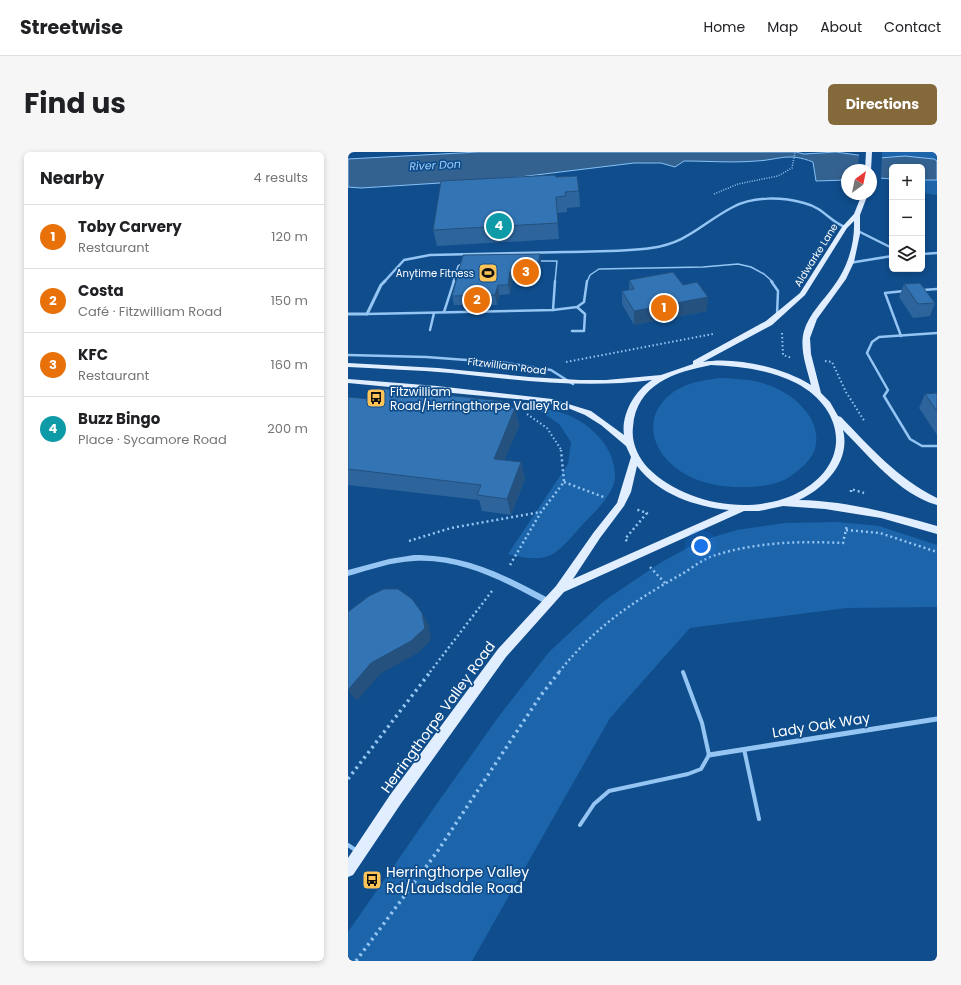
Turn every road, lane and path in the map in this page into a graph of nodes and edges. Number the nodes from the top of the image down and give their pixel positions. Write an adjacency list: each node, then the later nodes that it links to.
1 (795, 152): 4 (path)
2 (869, 152): 3 (main road)
3 (868, 164)
4 (714, 194)
5 (863, 200): 6 (main road, Aldwarke Lane)
6 (857, 215): 7 (main road, Aldwarke Lane); 8 (main road, Aldwarke Lane)
7 (844, 227): 24 (street); 25 (main road, Aldwarke Lane)
8 (858, 231): 9 (street); 15 (main road, Aldwarke Lane)
9 (889, 247)
10 (937, 253): 11 (street)
11 (925, 254)
12 (889, 256): 15 (street)
13 (534, 261): 20 (lane)
14 (466, 262): 22 (lane)
15 (849, 262): 33 (main road, Aldwarke Lane)
16 (937, 289): 18 (lane)
17 (907, 291): 31 (lane)
18 (926, 296)
19 (577, 307): 20 (lane); 25 (lane); 28 (lane)
20 (553, 310): 22 (lane)
21 (434, 312): 22 (lane); 24 (lane); 27 (lane)
22 (444, 312)
23 (348, 314): 24 (street)
24 (367, 314)
25 (777, 317): 26 (main road, Aldwarke Lane)
26 (769, 323): 33 (path); 36 (main road, Aldwarke Lane)
27 (430, 330)
28 (572, 331)
29 (719, 333): 34 (path)
30 (937, 333): 31 (lane)
31 (901, 336): 44 (lane)
32 (348, 355): 39 (lane)
33 (810, 359): 40 (main road, Aldwarke Lane); 42 (path)
34 (564, 363)
35 (348, 365): 39 (main road, Fitzwilliam Road)
36 (689, 367): 37 (main road); 40 (main road)
37 (663, 376): 39 (main road, Fitzwilliam Road); 43 (main road)
38 (348, 381): 43 (main road)
39 (573, 384)
40 (816, 394): 41 (main road)
41 (834, 415): 48 (main road); 49 (main road)
42 (867, 424)
43 (629, 444): 45 (main road)
44 (937, 446)
45 (636, 458): 50 (main road); 59 (main road, Herringthorpe Valley Road)
46 (564, 482): 52 (path)
47 (866, 493): 51 (path)
48 (937, 502)
49 (780, 503): 50 (main road); 51 (main road)
50 (744, 508): 59 (main road, Herringthorpe Valley Road)
51 (849, 508): 53 (path); 54 (main road)
52 (541, 512): 55 (path); 58 (path)
53 (846, 530): 56 (path); 71 (path)
54 (937, 530)
55 (403, 543)
56 (937, 552)
57 (348, 573): 58 (street)
58 (503, 578): 60 (street); 65 (path)
59 (560, 590): 60 (main road, Herringthorpe Valley Road)
60 (549, 602): 69 (main road, Herringthorpe Valley Road)
61 (683, 672): 64 (lane)
62 (937, 720): 63 (street, Lady Oak Way)
63 (744, 749): 64 (street, Lady Oak Way); 66 (lane)
64 (709, 755): 67 (lane)
65 (348, 780)
66 (759, 819)
67 (580, 825)
68 (348, 845): 69 (lane)
69 (360, 853): 70 (main road, Herringthorpe Valley Road)
70 (348, 870)
71 (356, 961)

